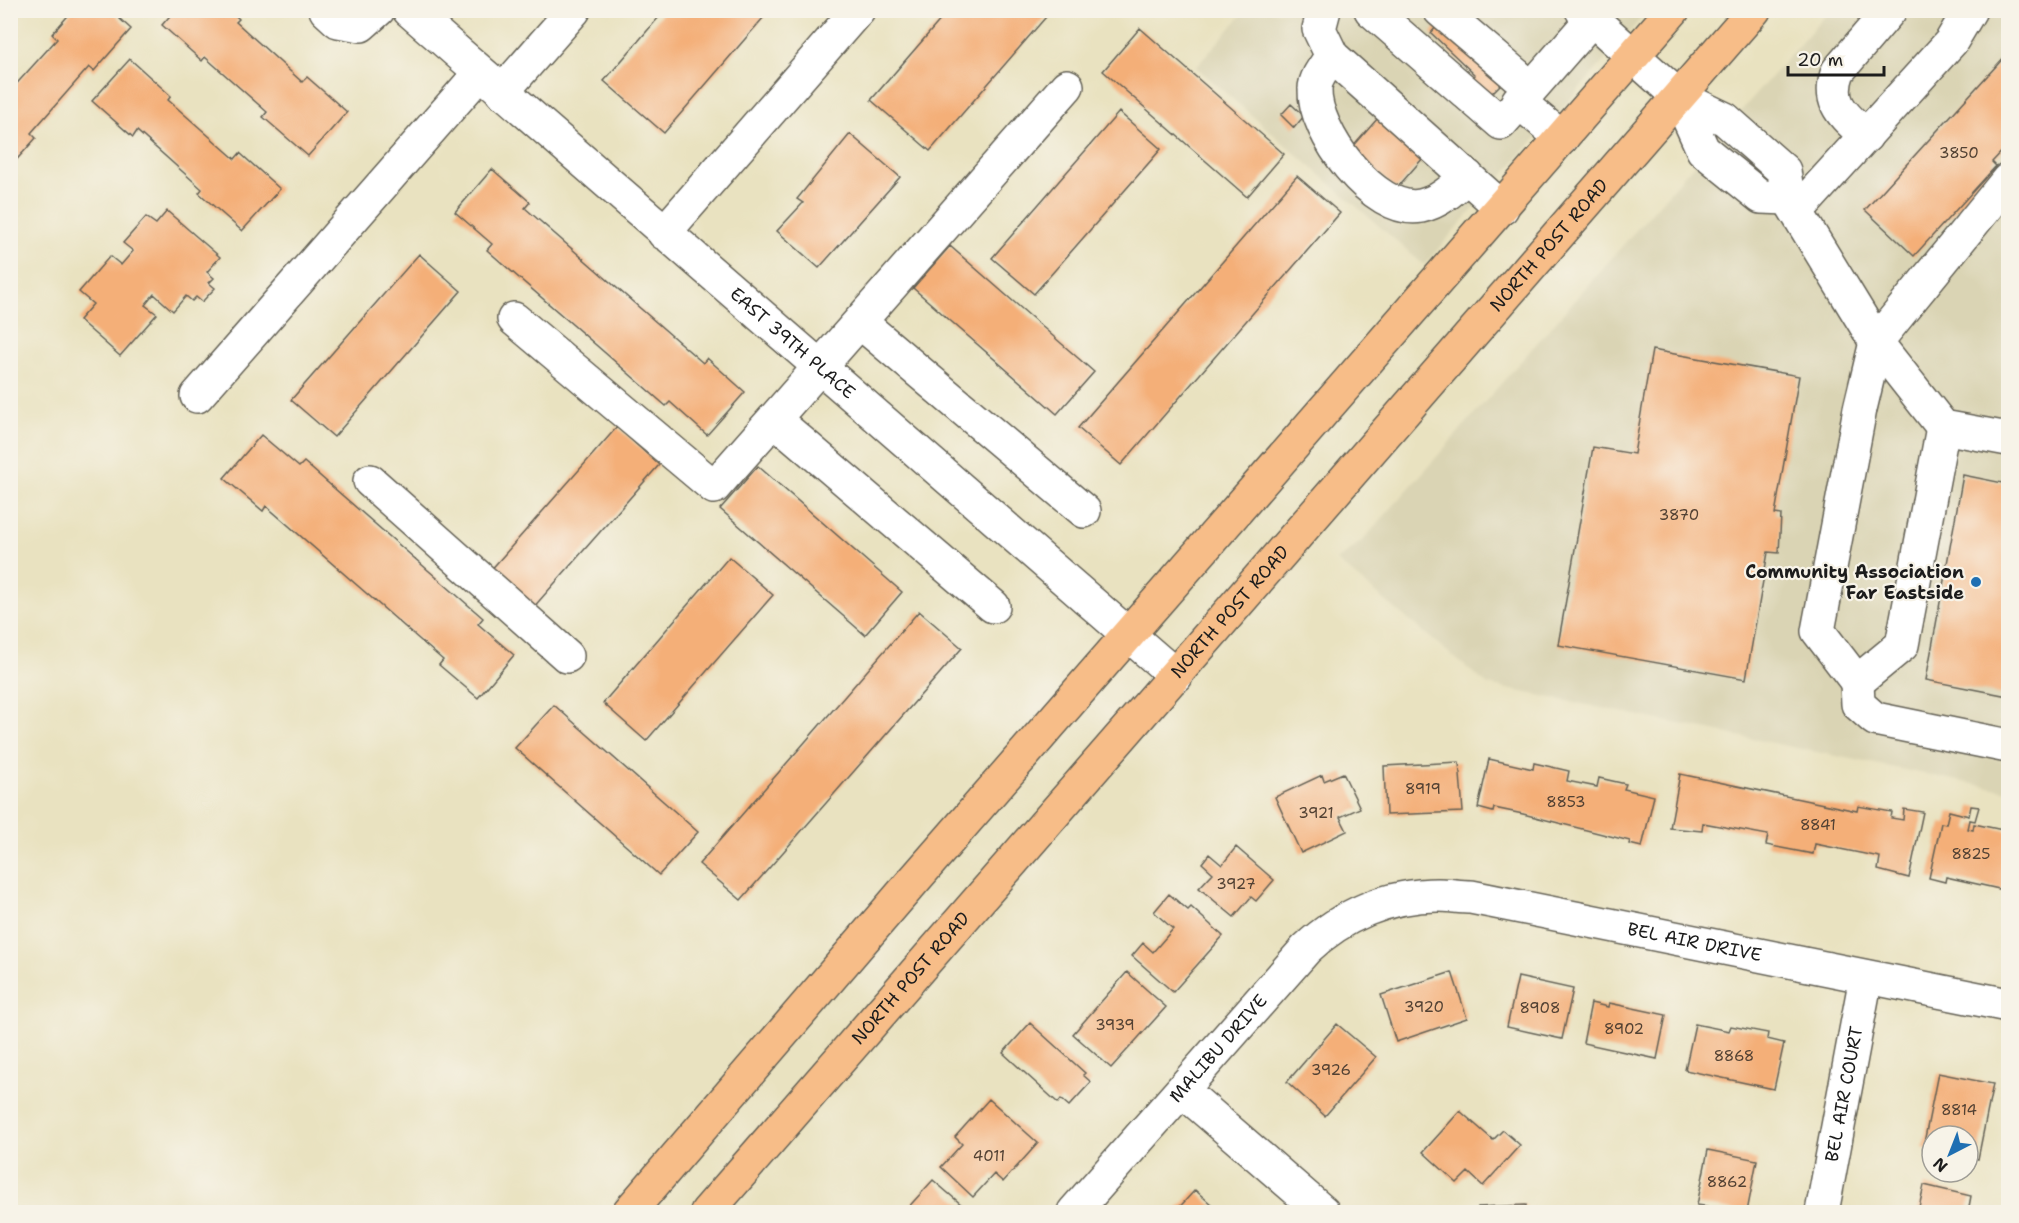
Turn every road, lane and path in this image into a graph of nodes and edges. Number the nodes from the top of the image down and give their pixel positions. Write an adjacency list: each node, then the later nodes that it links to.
1 (326, 10): 2 (street)
2 (378, 10)
3 (409, 10): 16 (street, EAST 39TH PLACE)
4 (574, 10): 16 (street)
5 (858, 10): 26 (street)
6 (1324, 10): 14 (street)
7 (1371, 10): 19 (street)
8 (1440, 10): 19 (street)
9 (1673, 10): 15 (main road)
10 (1755, 10): 18 (main road, NORTH POST ROAD)
11 (1890, 10): 20 (street)
12 (1970, 10): 20 (street)
13 (1587, 15): 15 (street); 19 (street)
14 (1332, 56): 22 (street); 22 (street)
15 (1633, 56): 18 (street); 21 (main road)
16 (491, 82): 26 (street, EAST 39TH PLACE); 31 (street)
17 (1067, 86): 28 (street)
18 (1679, 97): 24 (street); 40 (main road, NORTH POST ROAD)
19 (1517, 104): 21 (street)
20 (1866, 136): 24 (street)
21 (1562, 138): 25 (main road)
22 (1467, 176): 25 (street)
23 (2008, 180): 29 (street)
24 (1792, 204): 29 (street)
25 (1502, 208): 38 (main road)
26 (664, 232): 30 (street, EAST 39TH PLACE)
27 (514, 319): 32 (street)
28 (860, 322): 30 (street); 36 (street)
29 (1876, 342): 33 (street); 41 (street)
30 (820, 368): 32 (street); 38 (street, EAST 39TH PLACE)
31 (197, 396)
32 (775, 420): 37 (street)
33 (1943, 427): 34 (street); 41 (street)
34 (2008, 439)
35 (370, 481): 39 (street)
36 (1084, 512)
37 (993, 606)
38 (1130, 636): 40 (street, EAST 39TH PLACE); 47 (main road)
39 (567, 656)
40 (1176, 676): 48 (main road, NORTH POST ROAD)
41 (1857, 682): 42 (street)
42 (2008, 746)
43 (1378, 904): 44 (street, BEL AIR DRIVE); 46 (street, MALIBU DRIVE)
44 (1866, 977): 45 (street, BEL AIR DRIVE); 51 (street, BEL AIR COURT)
45 (2008, 1005)
46 (1183, 1091): 49 (street, MALIBU DRIVE); 50 (street)
47 (629, 1212)
48 (707, 1212)
49 (1074, 1212)
50 (1323, 1212)
51 (1822, 1212)

